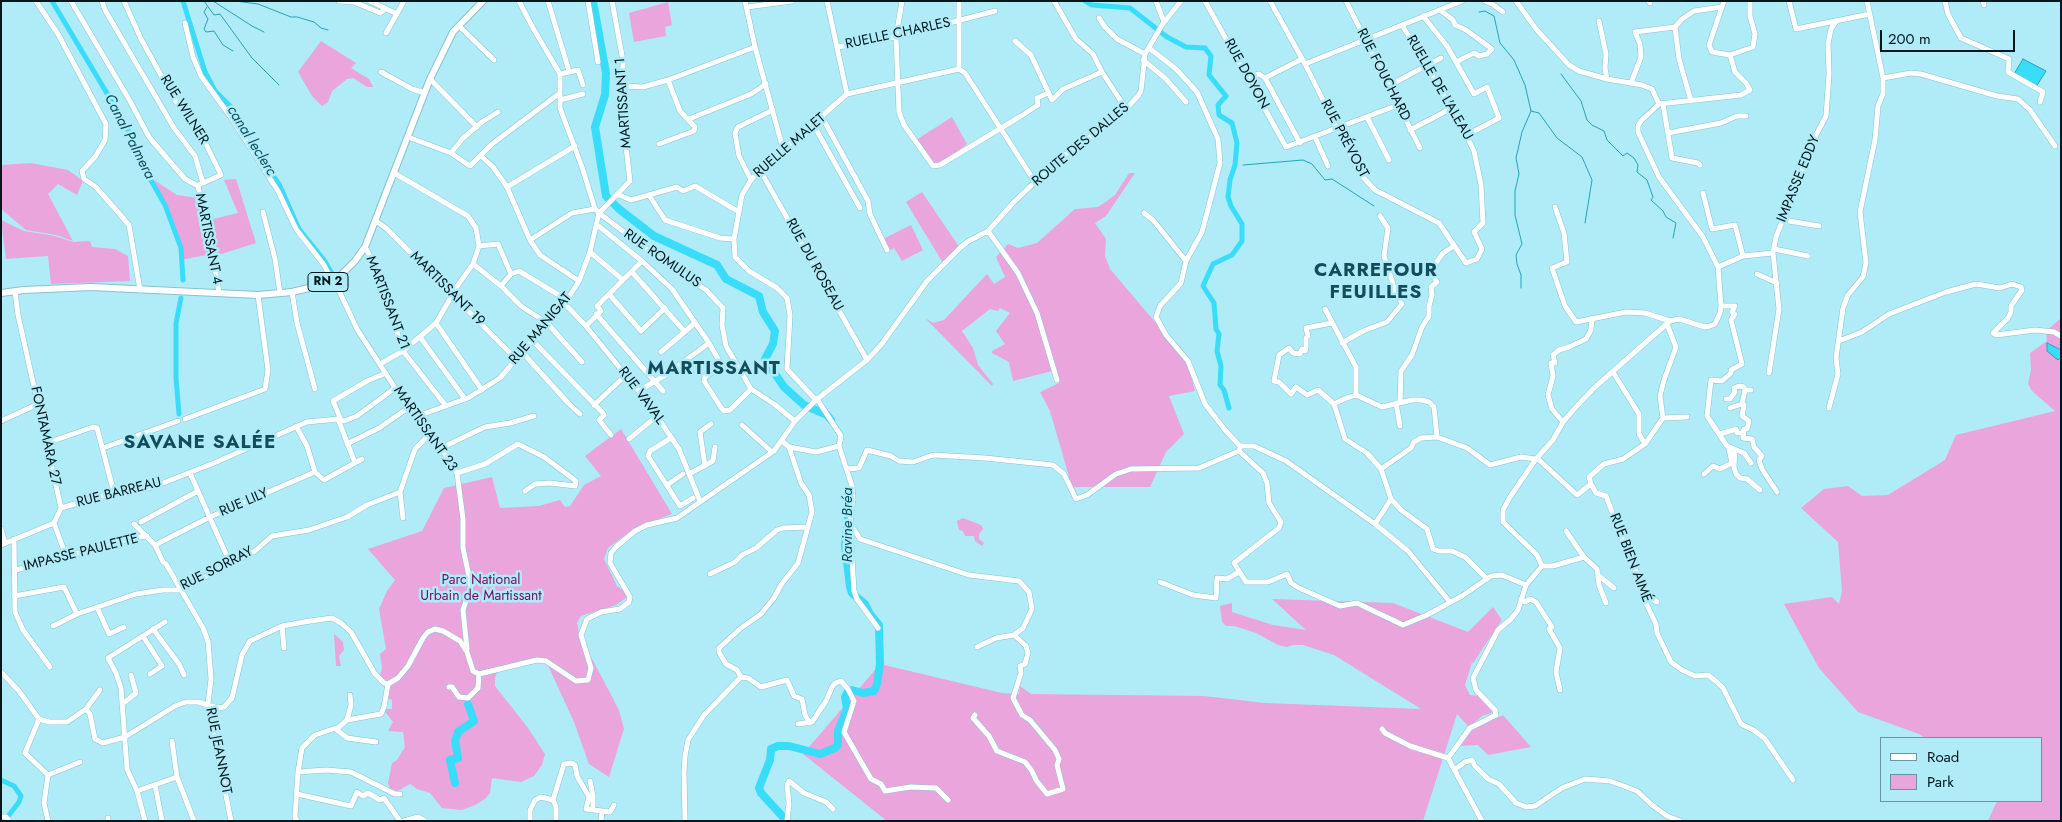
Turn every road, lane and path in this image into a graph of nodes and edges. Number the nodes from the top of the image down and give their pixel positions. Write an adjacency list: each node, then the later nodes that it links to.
1 (36, 1): 164 (street)
2 (71, 1): 124 (street)
3 (102, 1): 124 (street, MARTISSANT 4)
4 (124, 1): 124 (street, RUE WILNER)
5 (339, 1): 33 (street)
6 (370, 1): 33 (street)
7 (404, 1): 37 (street)
8 (484, 1): 30 (main road, RN 2)
9 (519, 1): 68 (street)
10 (548, 1): 65 (street)
11 (588, 1): 61 (street)
12 (612, 1): 80 (street, MARTISSANT 1)
13 (792, 1): 31 (street)
14 (827, 1): 54 (street)
15 (902, 1): 50 (street)
16 (959, 1): 41 (street)
17 (1054, 1): 67 (street)
18 (1156, 1): 44 (street)
19 (1181, 1): 44 (street, ROUTE DES DALLES)
20 (1205, 1): 69 (street, RUE DOYON)
21 (1270, 1): 60 (street, RUE PRÉVOST)
22 (1346, 1): 51 (street, RUE FOUCHARD)
23 (1462, 1): 34 (street)
24 (1485, 1): 36 (street)
25 (1516, 1): 73 (street)
26 (1750, 1): 56 (street)
27 (1789, 1): 45 (street)
28 (1867, 1): 38 (street)
29 (1945, 1): 89 (street)
30 (476, 4): 47 (main road, RN 2)
31 (746, 4): 53 (street)
32 (1723, 4): 48 (street); 56 (street)
33 (385, 9): 37 (street)
34 (1440, 10): 39 (street); 62 (street)
35 (995, 11): 41 (street, RUELLE CHARLES)
36 (1503, 12)
37 (397, 14): 49 (street)
38 (1870, 14): 45 (street); 71 (street)
39 (1423, 16): 46 (street); 62 (street)
40 (1099, 18): 57 (street)
41 (958, 21): 50 (street, RUELLE CHARLES); 64 (street)
42 (1599, 21): 73 (street)
43 (185, 23): 159 (street, MARTISSANT 23)
44 (1163, 23): 55 (street, ROUTE DES DALLES)
45 (1835, 23): 136 (street, IMPASSE EDDY)
46 (1402, 24): 51 (street); 63 (street, RUELLE DE L'ALEAU)
47 (459, 26): 59 (street); 72 (main road, RN 2)
48 (1675, 27): 75 (street); 87 (street)
49 (386, 33)
50 (896, 37): 54 (street, RUELLE CHARLES); 77 (street)
51 (1365, 40): 60 (street); 79 (street, RUE FOUCHARD)
52 (1015, 41): 83 (street)
53 (755, 47): 74 (street); 76 (street)
54 (838, 47): 85 (street)
55 (1149, 48): 57 (street, ROUTE DES DALLES); 151 (street)
56 (1730, 55): 87 (street)
57 (1144, 57): 88 (street); 93 (street, ROUTE DES DALLES)
58 (1441, 58): 63 (street)
59 (494, 60)
60 (1303, 61): 70 (street); 103 (street, RUE PRÉVOST)
61 (598, 62)
62 (1456, 62): 106 (street)
63 (1427, 66): 79 (street); 92 (street, RUELLE DE L'ALEAU)
64 (958, 69): 77 (street); 102 (street)
65 (569, 71): 68 (street); 78 (street)
66 (381, 72): 81 (street)
67 (1102, 72): 83 (street); 93 (street)
68 (560, 74): 82 (street)
69 (1247, 77): 70 (street); 109 (street, RUE DOYON)
70 (1265, 78): 109 (street)
71 (1883, 78): 112 (street); 189 (street)
72 (430, 79): 81 (main road, RN 2); 101 (street)
73 (1607, 79): 75 (street)
74 (668, 80): 80 (street); 99 (street)
75 (1631, 83): 90 (street)
76 (766, 84): 94 (street); 99 (street)
77 (897, 84): 85 (street); 102 (street)
78 (582, 85)
79 (1390, 85): 91 (street, RUE FOUCHARD)
80 (624, 86): 128 (street, MARTISSANT 1)
81 (425, 93): 107 (main road, RN 2)
82 (560, 93): 86 (street); 116 (street)
83 (1048, 93): 102 (street)
84 (583, 94): 86 (street)
85 (847, 94): 97 (street, RUELLE MALET)
86 (560, 100): 111 (street)
87 (1690, 101): 90 (street)
88 (1186, 102)
89 (2040, 102)
90 (1661, 104): 105 (street); 155 (street)
91 (1398, 105): 98 (street); 104 (street, RUE FOUCHARD)
92 (1452, 108): 104 (street); 106 (street, RUELLE DE L'ALEAU)
93 (1126, 109): 123 (street, ROUTE DES DALLES)
94 (773, 110): 114 (street); 122 (street)
95 (498, 112): 101 (street)
96 (1746, 116): 105 (street)
97 (822, 117): 100 (street, RUELLE MALET); 146 (street)
98 (1367, 117): 103 (street); 117 (street)
99 (689, 119): 110 (street)
100 (813, 124): 114 (street, RUELLE MALET); 130 (street)
101 (477, 127): 115 (street)
102 (999, 128): 123 (street)
103 (1337, 129): 108 (street); 144 (street, RUE PRÉVOST)
104 (1410, 130): 113 (street, RUE FOUCHARD)
105 (1668, 133): 118 (street)
106 (1467, 135): 153 (street, RUELLE DE L'ALEAU)
107 (408, 136): 115 (street); 121 (main road, RN 2)
108 (1315, 137): 109 (street); 119 (street)
109 (1300, 143)
110 (659, 144)
111 (575, 146): 125 (street); 131 (street)
112 (2055, 146)
113 (1420, 148)
114 (783, 149): 120 (street, RUELLE MALET)
115 (451, 153): 116 (street)
116 (481, 156): 125 (street)
117 (1389, 160)
118 (1700, 165)
119 (1328, 166)
120 (760, 170): 122 (street, RUELLE MALET); 196 (street, RUE DU ROSEAU)
121 (394, 173): 137 (main road, RN 2); 143 (street)
122 (751, 180): 133 (street, RUELLE MALET)
123 (1035, 182): 140 (street, ROUTE DES DALLES)
124 (200, 184): 166 (street, MARTISSANT 4)
125 (507, 187): 142 (street)
126 (1703, 193): 149 (street)
127 (649, 195): 128 (street); 133 (street); 141 (street)
128 (613, 198): 131 (street, MARTISSANT 1)
129 (1555, 207): 178 (street)
130 (860, 208)
131 (597, 211): 138 (street, RUE MANIGAT); 142 (street); 207 (street, RUE ROMULUS)
132 (263, 212): 169 (street)
133 (738, 212): 141 (street, RUELLE MALET)
134 (1144, 213): 151 (street)
135 (1380, 216): 191 (street)
136 (1782, 220): 139 (street); 147 (street, IMPASSE EDDY)
137 (376, 221): 145 (main road, RN 2); 172 (street, MARTISSANT 19)
138 (596, 224): 148 (street, RUE MANIGAT); 152 (street)
139 (1819, 226)
140 (988, 231): 196 (street, ROUTE DES DALLES); 203 (street)
141 (734, 239): 213 (street, RUELLE MALET)
142 (530, 240): 161 (street)
143 (479, 246): 154 (street); 157 (street)
144 (1454, 246): 153 (street, RUE PRÉVOST); 215 (street)
145 (365, 247): 159 (main road, RN 2); 192 (street, MARTISSANT 21)
146 (887, 250)
147 (1774, 251): 149 (street); 150 (street); 162 (street, IMPASSE EDDY)
148 (590, 252): 160 (street); 161 (street, RUE MANIGAT)
149 (1743, 256): 155 (street)
150 (1808, 256)
151 (1186, 260): 256 (street)
152 (642, 261): 156 (street); 182 (street)
153 (1472, 262)
154 (473, 264): 163 (street); 172 (street)
155 (1718, 266): 174 (street)
156 (632, 272): 160 (street); 175 (street)
157 (511, 274): 163 (street); 173 (street, RUE VAVAL)
158 (1757, 274): 162 (street)
159 (333, 280): 167 (main road, RN 2); 198 (street, MARTISSANT 23)
160 (623, 280): 171 (street)
161 (579, 281): 173 (street, RUE MANIGAT)
162 (1777, 284): 201 (street, IMPASSE EDDY)
163 (501, 286): 181 (street)
164 (140, 290): 165 (main road, RN 2); 166 (main road, RN 2)
165 (16, 291): 168 (main road, RN 2); 216 (street, FONTAMARA 27)
166 (219, 292): 170 (main road, RN 2)
167 (292, 292): 169 (main road, RN 2); 206 (street)
168 (1, 293)
169 (280, 293): 170 (main road, RN 2)
170 (258, 294): 230 (street)
171 (609, 294): 175 (street); 177 (street)
172 (453, 295): 180 (street); 195 (street, MARTISSANT 19)
173 (565, 301): 181 (street, RUE MANIGAT); 184 (street, RUE VAVAL)
174 (1721, 306): 179 (street); 241 (street)
175 (665, 308): 185 (street)
176 (1325, 309): 183 (street)
177 (596, 314): 184 (street); 204 (street)
178 (1592, 318): 179 (street); 235 (street)
179 (1668, 322): 199 (street); 229 (street)
180 (436, 323): 187 (street); 208 (street)
181 (547, 323): 188 (street, RUE MANIGAT); 197 (street)
182 (696, 323): 185 (street); 190 (street)
183 (1332, 323): 191 (street); 217 (street)
184 (586, 326): 202 (street, RUE VAVAL)
185 (685, 332): 194 (street)
186 (2061, 336): 189 (street)
187 (420, 337): 192 (street); 212 (street)
188 (532, 340): 193 (street, RUE MANIGAT); 219 (street)
189 (1839, 341): 223 (street)
190 (709, 343): 204 (street); 207 (street)
191 (1342, 343): 211 (street)
192 (403, 351): 198 (street); 220 (street, MARTISSANT 21)
193 (522, 352): 195 (street, RUE MANIGAT); 224 (street)
194 (661, 352)
195 (516, 359): 208 (street, RUE MANIGAT)
196 (867, 360): 213 (street, ROUTE DES DALLES)
197 (582, 362)
198 (380, 364): 200 (street, MARTISSANT 23)
199 (1613, 372): 235 (street); 250 (street)
200 (386, 373): 205 (street, MARTISSANT 23); 231 (street)
201 (1768, 373)
202 (626, 375): 209 (street, RUE VAVAL); 219 (street)
203 (1057, 380)
204 (655, 381): 209 (street); 210 (street)
205 (395, 388): 221 (street, MARTISSANT 23); 231 (street, RUE BARREAU)
206 (315, 389)
207 (751, 389): 234 (street)
208 (482, 390): 212 (street, RUE MANIGAT)
209 (639, 391): 226 (street, RUE VAVAL)
210 (663, 391)
211 (1356, 395): 215 (street); 217 (street)
212 (465, 399): 220 (street, RUE MANIGAT)
213 (816, 399): 234 (street, ROUTE DES DALLES); 251 (street)
214 (1726, 399): 218 (street)
215 (1398, 403): 239 (street); 244 (street)
216 (38, 404): 232 (street); 248 (street, FONTAMARA 27)
217 (1334, 404): 265 (street)
218 (1742, 404): 222 (street); 240 (street)
219 (594, 405): 243 (street)
220 (446, 406): 228 (street, RUE MANIGAT)
221 (408, 408): 228 (street, MARTISSANT 23); 249 (street)
222 (1730, 408)
223 (1829, 408)
224 (580, 414)
225 (534, 416): 255 (street)
226 (657, 416): 245 (street, RUE VAVAL); 246 (street)
227 (1687, 417): 229 (street)
228 (415, 418): 242 (street, MARTISSANT 23)
229 (1663, 418): 250 (street)
230 (185, 419)
231 (340, 420): 238 (street, RUE BARREAU); 249 (street)
232 (1, 421)
233 (178, 421): 254 (street)
234 (795, 421): 247 (street, ROUTE DES DALLES)
235 (1563, 422): 259 (street)
236 (711, 424): 263 (street)
237 (742, 425): 258 (street)
238 (296, 426): 266 (street, RUE BARREAU); 267 (street)
239 (1400, 426)
240 (1743, 433): 241 (street); 277 (street)
241 (1720, 434): 257 (street)
242 (429, 435): 255 (street, MARTISSANT 23); 276 (street)
243 (611, 435)
244 (1437, 437): 259 (street); 265 (street)
245 (671, 438): 269 (street, RUE VAVAL); 272 (street)
246 (629, 439)
247 (782, 441): 253 (street); 258 (street, ROUTE DES DALLES)
248 (47, 443): 254 (street); 282 (street, FONTAMARA 27)
249 (347, 444): 261 (street)
250 (1644, 444): 271 (street)
251 (839, 446): 253 (street); 264 (street)
252 (715, 447): 263 (street)
253 (789, 447): 290 (street)
254 (103, 448): 278 (street)
255 (441, 448): 268 (street, MARTISSANT 23)
256 (1240, 448): 264 (street); 289 (street); 302 (street)
257 (1733, 449): 262 (street); 270 (street); 273 (street)
258 (772, 452): 281 (street, ROUTE DES DALLES)
259 (1536, 458): 271 (street); 300 (street)
260 (362, 459): 261 (street)
261 (355, 462): 267 (street)
262 (1751, 463)
263 (705, 466): 269 (street)
264 (847, 469): 288 (street)
265 (1381, 469): 280 (street)
266 (190, 472): 274 (street); 278 (street, RUE BARREAU)
267 (315, 472): 283 (street, RUE LILY)
268 (457, 473): 275 (street); 328 (street, MARTISSANT 23)
269 (686, 474): 272 (street); 281 (street, RUE VAVAL)
270 (1704, 474)
271 (1591, 484): 310 (street, RUE BIEN AIMÉ)
272 (667, 486): 279 (street)
273 (1760, 490)
274 (198, 491): 283 (street); 285 (street)
275 (525, 491)
276 (400, 492): 284 (street); 299 (street, RUE SORRAY)
277 (1777, 492)
278 (114, 494): 282 (street, RUE BARREAU)
279 (693, 498)
280 (1392, 499): 289 (street); 305 (street)
281 (700, 501): 333 (street, ROUTE DES DALLES)
282 (60, 508): 286 (street)
283 (210, 517): 296 (street, RUE LILY); 299 (street)
284 (403, 518)
285 (141, 522)
286 (54, 523): 294 (street); 297 (street)
287 (134, 524): 293 (street)
288 (850, 524): 322 (street); 324 (street)
289 (1376, 524): 313 (street)
290 (807, 527): 303 (street); 335 (street)
291 (1, 530): 295 (street)
292 (1566, 531): 298 (street)
293 (146, 536): 296 (street); 297 (street, IMPASSE PAULETTE)
294 (14, 539): 295 (street); 301 (street)
295 (3, 544)
296 (155, 545): 309 (street, RUE JEANNOT)
297 (66, 556): 301 (street, IMPASSE PAULETTE)
298 (1584, 557): 300 (street); 304 (street)
299 (230, 563): 309 (street, RUE SORRAY)
300 (1542, 566): 307 (street)
301 (16, 570): 311 (street)
302 (1239, 572): 306 (street); 313 (street)
303 (710, 574)
304 (1598, 575): 308 (street); 315 (street)
305 (1487, 578): 307 (street); 313 (street)
306 (1160, 582)
307 (1526, 586): 312 (street)
308 (1614, 588)
309 (180, 590): 316 (street, RUE SORRAY); 342 (street, RUE JEANNOT)
310 (1645, 595): 314 (street); 360 (street, RUE BIEN AIMÉ)
311 (14, 596): 317 (street); 329 (street)
312 (1521, 599): 339 (street); 354 (street)
313 (1450, 602)
314 (1657, 602)
315 (1606, 603)
316 (97, 607): 317 (street, RUE SORRAY); 321 (street)
317 (77, 614): 319 (street, RUE SORRAY)
318 (165, 622): 323 (street)
319 (53, 626)
320 (282, 626): 327 (street); 336 (street); 342 (street)
321 (124, 627)
322 (878, 628)
323 (153, 629): 325 (street); 334 (street)
324 (1014, 635): 326 (street); 344 (street)
325 (143, 636): 332 (street); 341 (street)
326 (977, 646)
327 (284, 648)
328 (467, 652): 333 (street); 336 (street)
329 (50, 667)
330 (1, 672): 345 (street)
331 (131, 674): 341 (street)
332 (150, 674)
333 (479, 674): 337 (street)
334 (184, 676)
335 (741, 677): 347 (street); 386 (street)
336 (388, 684): 346 (street)
337 (450, 687)
338 (100, 690): 343 (street)
339 (1560, 690)
340 (350, 695): 346 (street)
341 (122, 702): 351 (street)
342 (208, 704): 351 (street); 378 (street, RUE JEANNOT)
343 (86, 709): 345 (street); 351 (street)
344 (975, 715)
345 (39, 719): 358 (street)
346 (347, 720): 349 (street)
347 (810, 723): 348 (street); 367 (street)
348 (798, 724)
349 (336, 728): 353 (street); 357 (street)
350 (1382, 729): 354 (street)
351 (124, 737): 363 (street)
352 (172, 741): 359 (street)
353 (376, 742)
354 (1448, 758): 356 (street)
355 (80, 762): 358 (street)
356 (1454, 770): 388 (street); 389 (street)
357 (298, 772): 364 (street); 365 (street)
358 (48, 775): 374 (street)
359 (177, 777): 362 (street); 377 (street)
360 (1793, 780)
361 (590, 781): 370 (street)
362 (156, 785): 363 (street); 376 (street)
363 (137, 791): 375 (street)
364 (297, 794): 379 (street); 380 (street)
365 (400, 794)
366 (553, 800): 370 (street); 383 (street); 384 (street)
367 (948, 800)
368 (614, 805): 371 (street)
369 (833, 809): 387 (street)
370 (592, 810): 371 (street)
371 (602, 811): 385 (street)
372 (1, 817): 373 (street)
373 (9, 821)
374 (48, 821)
375 (145, 821)
376 (162, 821)
377 (194, 821)
378 (231, 821)
379 (297, 821)
380 (400, 821)
381 (404, 821): 382 (street)
382 (425, 821)
383 (530, 821)
384 (556, 821)
385 (601, 821)
386 (685, 821)
387 (787, 821)
388 (1482, 821)
389 (1680, 821)

